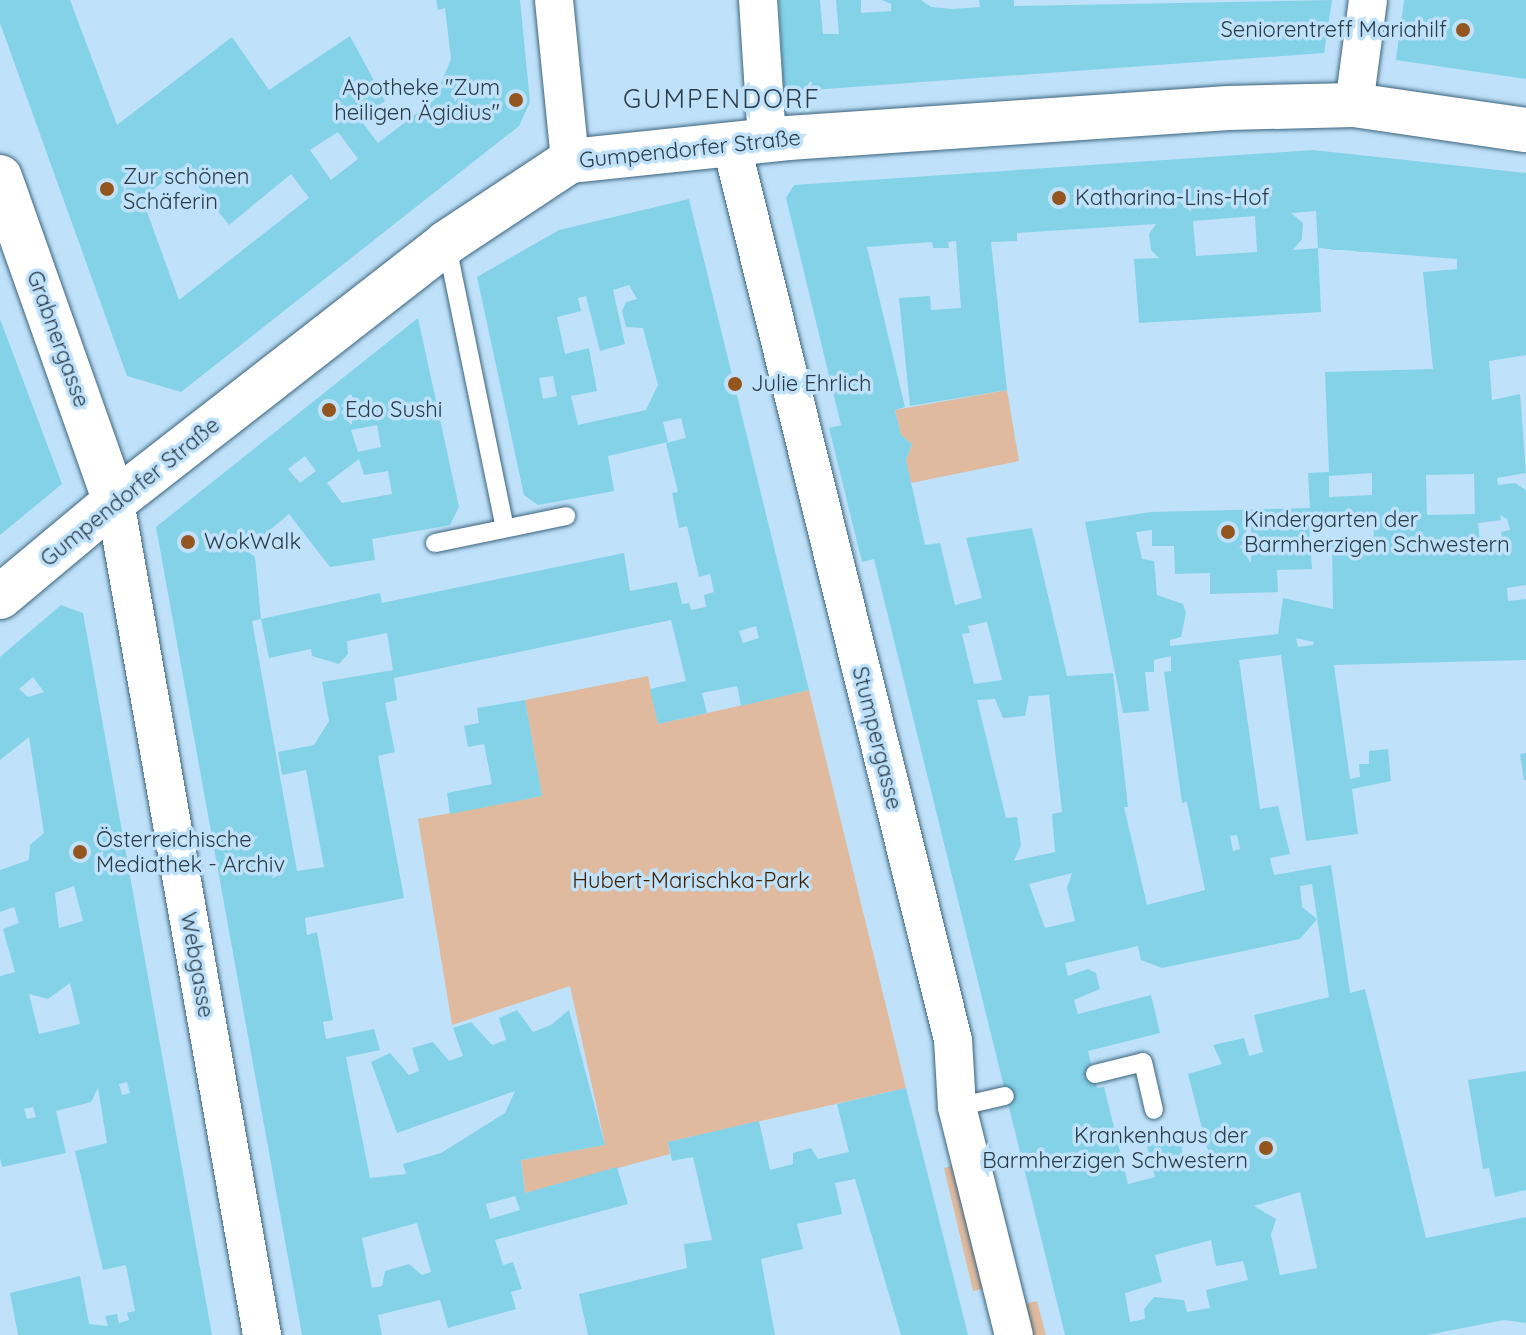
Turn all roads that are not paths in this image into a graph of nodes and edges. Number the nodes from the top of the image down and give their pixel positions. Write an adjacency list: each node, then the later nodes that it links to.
1 (554, 0): 7 (street)
2 (758, 0): 6 (street, Stumpergasse)
3 (1368, 0): 4 (street)
4 (1354, 105): 5 (street, Gumpendorfer Straße); 6 (street, Gumpendorfer Straße)
5 (1526, 130)
6 (749, 141): 7 (street, Gumpendorfer Straße); 17 (street, Stumpergasse)
7 (570, 161): 9 (street, Gumpendorfer Straße)
8 (0, 177): 10 (street, Grabnergasse)
9 (446, 243): 10 (street, Gumpendorfer Straße); 12 (lane)
10 (115, 501): 14 (street, Gumpendorfer Straße); 19 (street, Webgasse)
11 (566, 516): 12 (lane)
12 (505, 528): 13 (lane)
13 (435, 543)
14 (0, 597)
15 (1095, 1074): 18 (lane)
16 (1005, 1096): 17 (lane)
17 (957, 1107): 20 (street, Stumpergasse)
18 (1154, 1110)
19 (262, 1335)
20 (1014, 1335)

